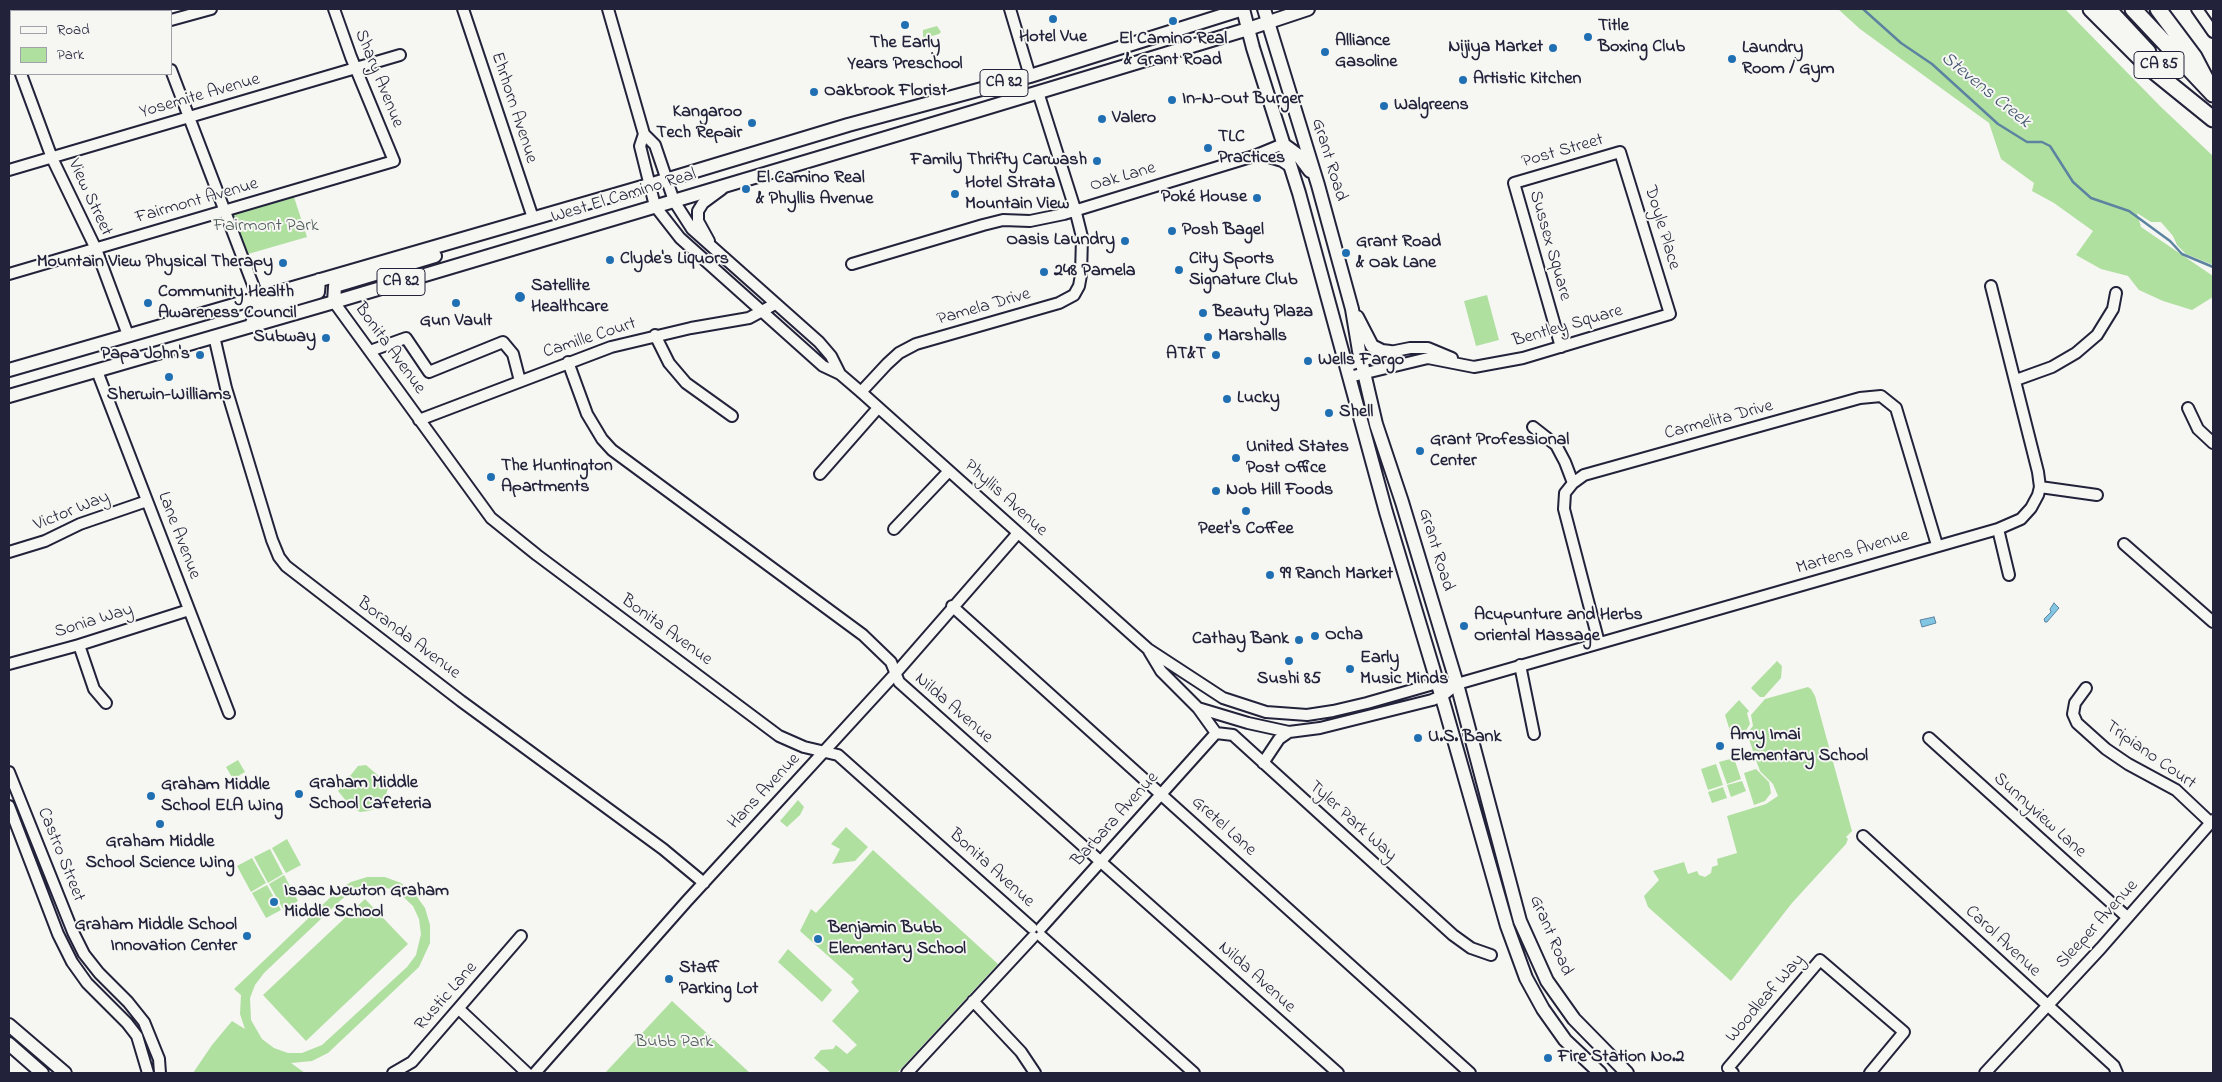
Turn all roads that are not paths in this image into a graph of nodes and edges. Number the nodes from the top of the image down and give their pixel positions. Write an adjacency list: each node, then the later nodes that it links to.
1 (211, 9): 14 (street)
2 (334, 9): 19 (street, Shary Avenue)
3 (463, 9): 46 (street, Ehrhorn Avenue)
4 (608, 9): 27 (street)
5 (1010, 9): 22 (street)
6 (1243, 9): 16 (main road, Grant Road); 22 (main road, West El Camino Real / CA 82)
7 (1264, 9): 15 (main road, Grant Road)
8 (1308, 9): 15 (main road, CA 82)
9 (2091, 9): 26 (highway)
10 (2108, 9): 26 (highway, CA 85)
11 (2133, 9): 24 (highway, CA 85)
12 (2158, 9): 24 (highway)
13 (2196, 9): 17 (street)
14 (172, 20)
15 (1267, 23): 16 (main road, CA 82); 29 (main road, Grant Road)
16 (1248, 29): 23 (main road, West El Camino Real / CA 82); 28 (main road, Grant Road)
17 (2213, 32)
18 (400, 55): 19 (street, Yosemite Avenue)
19 (355, 68): 25 (street, Yosemite Avenue); 34 (street, Shary Avenue)
20 (172, 72): 25 (street)
21 (21, 75): 33 (street, View Street)
22 (1030, 76): 38 (main road, West El Camino Real / CA 82)
23 (1038, 92): 40 (main road, West El Camino Real / CA 82); 44 (street)
24 (2213, 93)
25 (190, 117): 33 (street, Yosemite Avenue); 45 (street)
26 (2213, 119)
27 (644, 134): 38 (street, Phyllis Avenue); 41 (street, Phyllis Avenue)
28 (1283, 144): 31 (street, Oak Lane); 32 (main road); 35 (main road, Grant Road)
29 (1305, 144): 32 (main road); 37 (main road, Grant Road)
30 (1620, 152): 39 (street, Post Street); 60 (street, Doyle Place)
31 (1259, 154): 35 (street); 44 (street, Oak Lane)
32 (1298, 155): 35 (main road); 37 (main road)
33 (52, 158): 36 (street, Yosemite Avenue); 49 (street, View Street)
34 (394, 161): 45 (street, Fairmont Avenue)
35 (1291, 167): 73 (main road, Grant Road)
36 (9, 170)
37 (1315, 177): 58 (main road, Grant Road)
38 (667, 180): 41 (main road, West El Camino Real / CA 82); 42 (street, Phyllis Avenue)
39 (1514, 183): 65 (street, Sussex Square)
40 (729, 184): 42 (main road, West El Camino Real / CA 82); 48 (street)
41 (649, 185): 43 (street, Phyllis Avenue); 46 (main road, West El Camino Real / CA 82)
42 (674, 200): 43 (main road, West El Camino Real / CA 82); 48 (street, Phyllis Avenue)
43 (654, 206): 56 (main road, West El Camino Real / CA 82); 59 (street, Phyllis Avenue)
44 (1075, 209): 50 (street, Oak Lane); 77 (street, Pamela Drive)
45 (225, 210): 49 (street, Fairmont Avenue); 55 (street)
46 (533, 218): 47 (main road, West El Camino Real / CA 82)
47 (469, 237): 52 (main road, West El Camino Real / CA 82); 56 (main road)
48 (712, 248): 57 (street, Phyllis Avenue)
49 (96, 249): 51 (street, Fairmont Avenue); 63 (street, View Street)
50 (852, 264)
51 (9, 274)
52 (319, 280): 55 (main road, West El Camino Real / CA 82); 61 (main road)
53 (1990, 286): 75 (street)
54 (2116, 293): 75 (street)
55 (258, 298): 63 (main road, West El Camino Real / CA 82)
56 (334, 302): 61 (main road, West El Camino Real / CA 82); 66 (street, Bonita Avenue)
57 (775, 304): 59 (street, Camille Court); 74 (street, Phyllis Avenue)
58 (1352, 309): 67 (main road); 70 (main road, Grant Road)
59 (763, 312): 62 (street, Camille Court); 74 (street, Phyllis Avenue)
60 (1670, 314): 65 (street, Bentley Square)
61 (251, 326): 64 (main road, West El Camino Real / CA 82)
62 (655, 335): 68 (street, Camille Court); 81 (street)
63 (128, 336): 71 (main road, West El Camino Real / CA 82)
64 (214, 336): 72 (main road, West El Camino Real / CA 82); 126 (street, Boranda Avenue)
65 (1561, 346): 69 (street, Bentley Square)
66 (370, 351): 76 (street); 82 (street, Bonita Avenue)
67 (1390, 352): 69 (street, Bentley Square); 70 (street, Bentley Square)
68 (568, 362): 76 (street, Camille Court); 106 (street, Nilda Avenue)
69 (1474, 367): 70 (street, Bentley Square)
70 (1363, 368): 73 (street, Bentley Square); 108 (main road, Grant Road)
71 (9, 370)
72 (97, 371): 78 (main road, West El Camino Real / CA 82); 90 (street, Lane Avenue)
73 (1347, 372): 107 (main road, Grant Road)
74 (840, 374): 77 (street, Phyllis Avenue)
75 (2016, 380): 88 (street)
76 (520, 381): 82 (street, Camille Court)
77 (861, 392): 79 (street, Phyllis Avenue)
78 (9, 396)
79 (878, 408): 85 (street, Phyllis Avenue); 86 (street)
80 (2188, 408): 84 (street)
81 (732, 416)
82 (419, 420): 118 (street, Bonita Avenue)
83 (1533, 427): 87 (street)
84 (2213, 443)
85 (949, 471): 91 (street); 93 (street, Phyllis Avenue)
86 (820, 474)
87 (1573, 483): 95 (street, Carmelita Drive); 101 (street)
88 (2040, 487): 89 (street); 92 (street, Martens Avenue)
89 (2097, 495)
90 (147, 501): 96 (street, Victor Way); 99 (street, Lane Avenue)
91 (894, 529)
92 (1998, 529): 95 (street, Martens Avenue); 97 (street)
93 (1018, 532): 98 (street, Hans Avenue); 103 (street, Phyllis Avenue)
94 (2124, 544): 100 (street)
95 (1936, 545): 101 (street, Martens Avenue)
96 (9, 552)
97 (2009, 575)
98 (952, 606): 106 (street, Hans Avenue); 121 (street, Gretel Lane)
99 (189, 610): 102 (street, Sonia Way); 113 (street, Lane Avenue)
100 (2213, 622)
101 (1599, 643): 105 (street, Martens Avenue)
102 (79, 645): 104 (street, Sonia Way); 111 (street)
103 (1148, 649): 107 (street, Phyllis Avenue); 112 (street, Phyllis Avenue)
104 (9, 664)
105 (1520, 666): 108 (street, Martens Avenue); 116 (street)
106 (895, 674): 118 (street, Hans Avenue); 125 (street, Nilda Avenue)
107 (1437, 683): 108 (street, Phyllis Avenue); 110 (main road, Grant Road)
108 (1457, 684): 110 (street, Phyllis Avenue); 137 (main road, Grant Road)
109 (2086, 688): 123 (street, Tripiano Court)
110 (1442, 696): 114 (street, Phyllis Avenue); 151 (main road, Grant Road)
111 (106, 703)
112 (1198, 708): 114 (street, Phyllis Avenue); 115 (street)
113 (229, 713)
114 (1289, 732): 119 (street)
115 (1216, 733): 119 (street, Tyler Park Way); 121 (street, Barbara Avenue)
116 (1534, 734)
117 (1929, 738): 127 (street, Sunnyview Lane)
118 (824, 751): 126 (street, Hans Avenue); 128 (street, Bonita Avenue)
119 (1263, 762): 130 (street, Tyler Park Way)
120 (9, 772): 142 (street, Castro Street)
121 (1162, 794): 125 (street, Barbara Avenue); 150 (street, Gretel Lane)
122 (9, 806): 141 (street, Castro Street)
123 (2212, 821): 127 (street, Sleeper Avenue)
124 (1863, 836): 132 (street, Carol Avenue)
125 (1101, 861): 128 (street, Barbara Avenue); 149 (street, Nilda Avenue)
126 (704, 883): 145 (street, Hans Avenue)
127 (2127, 917): 132 (street, Sleeper Avenue)
128 (1037, 932): 131 (street, Barbara Avenue); 148 (street, Bonita Avenue)
129 (521, 936): 133 (street, Rustic Lane)
130 (1491, 955)
131 (973, 1001): 146 (street, Barbara Avenue); 147 (street)
132 (2047, 1005): 154 (street, Sleeper Avenue); 155 (street, Carol Avenue)
133 (458, 1009): 143 (street, Rustic Lane); 144 (street)
134 (9, 1025): 135 (main road)
135 (20, 1035): 136 (main road); 140 (main road)
136 (10, 1045): 139 (main road)
137 (1613, 1060): 151 (main road); 152 (main road, Grant Road)
138 (1730, 1071): 153 (street, Woodleaf Way)
139 (42, 1073)
140 (65, 1073)
141 (148, 1073)
142 (160, 1073)
143 (393, 1073)
144 (527, 1073)
145 (536, 1073)
146 (907, 1073)
147 (1035, 1073)
148 (1194, 1073)
149 (1338, 1073)
150 (1470, 1073)
151 (1600, 1073)
152 (1625, 1073)
153 (1870, 1073)
154 (1985, 1073)
155 (2117, 1073)

